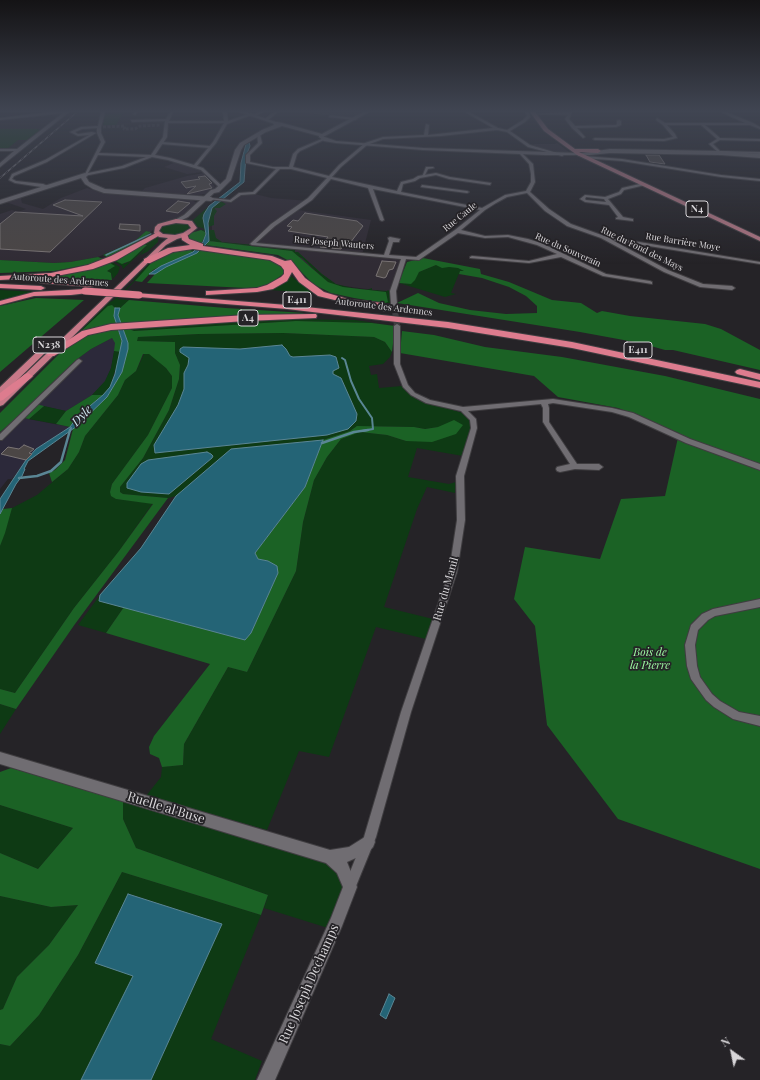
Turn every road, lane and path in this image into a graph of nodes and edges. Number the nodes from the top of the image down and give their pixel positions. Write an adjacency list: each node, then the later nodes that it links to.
1 (43, 162): 29 (street)
2 (92, 162): 17 (street)
3 (135, 162): 17 (street)
4 (180, 162): 13 (street)
5 (198, 162): 13 (street)
6 (234, 162): 22 (main road)
7 (248, 162): 14 (street)
8 (293, 162): 15 (street)
9 (344, 162): 19 (street, Rue Joseph Wauters)
10 (530, 162): 33 (street)
11 (598, 162): 27 (main road, N4)
12 (638, 162): 24 (street)
13 (195, 166): 20 (street)
14 (279, 168): 15 (street); 36 (street)
15 (291, 168): 19 (street)
16 (432, 168): 18 (street)
17 (85, 175): 29 (street); 35 (street)
18 (423, 176): 21 (street); 34 (street)
19 (329, 177): 30 (street); 56 (street, Rue Joseph Wauters)
20 (214, 178): 22 (street); 31 (street)
21 (449, 178): 23 (street); 25 (street)
22 (228, 180): 31 (main road)
23 (441, 181)
24 (759, 181)
25 (474, 182): 26 (street); 32 (street)
26 (490, 184)
27 (644, 184): 37 (street); 53 (main road, N4)
28 (422, 186): 32 (street)
29 (47, 187): 38 (street)
30 (370, 187): 34 (street); 46 (street)
31 (219, 189): 36 (main road)
32 (467, 192): 39 (street)
33 (528, 192): 42 (street, Rue Caule); 55 (street, Rue du Fond des Mays)
34 (397, 193): 39 (street)
35 (195, 197): 36 (street); 41 (main road)
36 (211, 198): 41 (main road); 48 (main road)
37 (604, 198): 40 (street); 40 (street)
38 (0, 202)
39 (465, 202): 42 (street)
40 (609, 204): 44 (street)
41 (198, 205): 45 (main road)
42 (483, 209): 49 (street, Rue Caule)
43 (615, 217): 44 (street)
44 (621, 218): 47 (street)
45 (176, 220): 48 (highway); 50 (highway)
46 (382, 220)
47 (631, 220)
48 (190, 222): 51 (highway)
49 (457, 231): 62 (street, Rue du Souverain); 65 (street, Rue Caule)
50 (160, 235): 54 (highway); 68 (highway); 84 (highway, N238)
51 (185, 235): 54 (highway); 60 (highway)
52 (760, 235): 53 (street)
53 (752, 236): 57 (main road, N4)
54 (175, 237): 66 (highway, N238)
55 (603, 237): 67 (street, Rue Barrière Moye); 71 (street, Rue du Fond des Mays)
56 (259, 239): 59 (street); 59 (street, Rue Joseph Wauters)
57 (760, 239)
58 (391, 241): 63 (street)
59 (262, 245): 63 (street, Rue Joseph Wauters)
60 (194, 246): 61 (highway); 66 (highway)
61 (209, 248): 73 (highway); 76 (highway)
62 (561, 255): 64 (street); 69 (street, Rue du Souverain)
63 (386, 256): 65 (street, Rue Joseph Wauters)
64 (472, 257)
65 (404, 258): 75 (street)
66 (147, 261): 79 (highway, N238)
67 (760, 262)
68 (0, 278): 73 (highway, Autoroute des Ardennes / E411)
69 (650, 283)
70 (0, 286): 72 (highway, Autoroute des Ardennes / E411)
71 (732, 288)
72 (85, 291): 74 (highway); 77 (highway, Autoroute des Ardennes / E411, bridge)
73 (209, 293): 76 (highway, Autoroute des Ardennes / E411)
74 (0, 303)
75 (394, 304)
76 (384, 310): 82 (highway, Autoroute des Ardennes / E411)
77 (366, 315): 79 (highway, A4); 83 (highway, Autoroute des Ardennes / E411)
78 (397, 326): 88 (street)
79 (51, 354): 81 (highway, N238)
80 (79, 361): 89 (street)
81 (28, 376): 85 (highway); 87 (highway, N238)
82 (760, 377)
83 (760, 386)
84 (2, 388)
85 (0, 398)
86 (544, 402): 88 (street); 90 (street); 91 (street)
87 (0, 403)
88 (463, 409): 97 (street, Rue du Manil)
89 (0, 438)
90 (575, 466): 92 (street); 93 (street)
91 (760, 467)
92 (599, 468)
93 (560, 469)
94 (760, 603): 95 (street)
95 (760, 721)
96 (1, 759): 98 (street, Ruelle al'Buse)
97 (368, 842): 98 (street, Ruelle al'Buse); 99 (street, Rue du Manil)
98 (330, 857): 99 (street)
99 (350, 887): 100 (street, Rue Joseph Dechamps)
100 (266, 1080)

